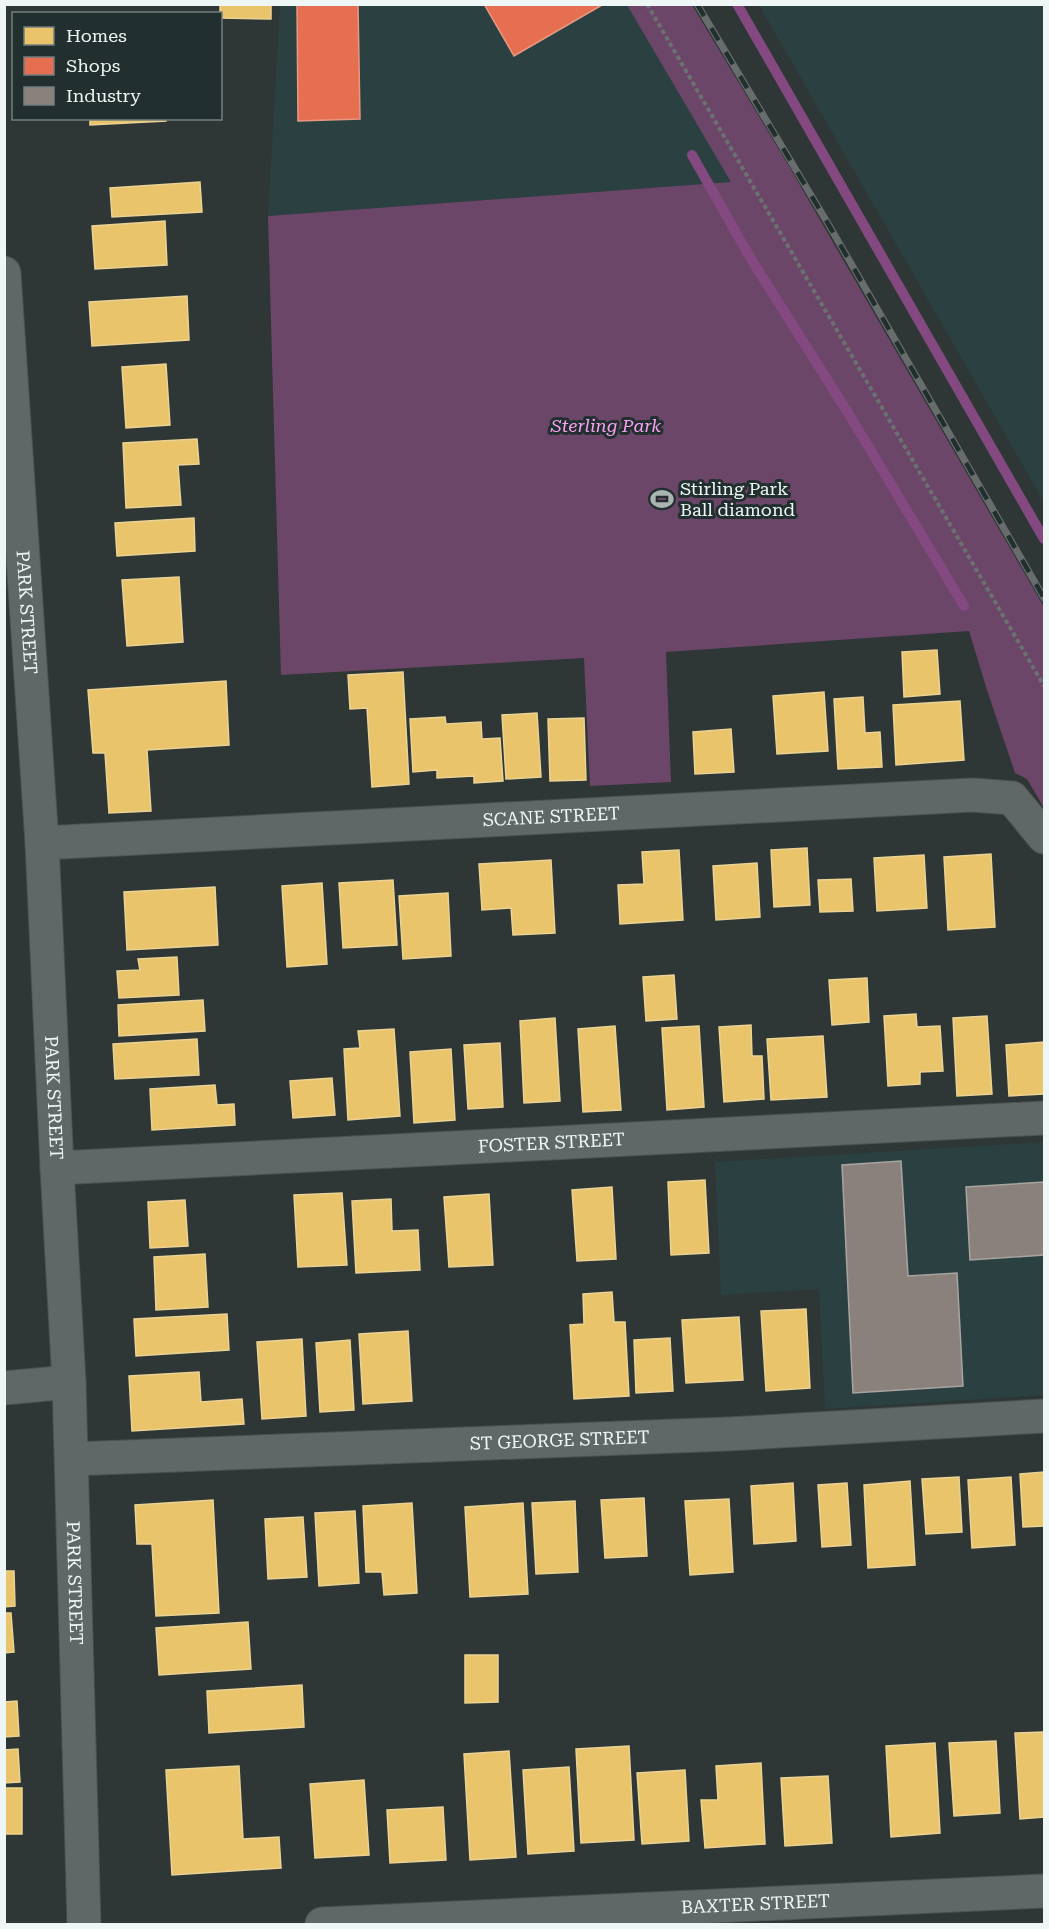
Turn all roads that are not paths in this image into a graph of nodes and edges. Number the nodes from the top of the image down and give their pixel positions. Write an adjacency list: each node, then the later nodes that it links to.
1 (4, 273): 3 (street, PARK STREET)
2 (1044, 837): 3 (street, SCANE STREET)
3 (42, 843): 5 (street, PARK STREET)
4 (1044, 1118): 5 (street, FOSTER STREET)
5 (57, 1168): 6 (street, PARK STREET)
6 (69, 1382): 7 (street); 9 (street, PARK STREET)
7 (4, 1388)
8 (1044, 1416): 9 (street, ST GEORGE STREET)
9 (72, 1459): 11 (street, PARK STREET)
10 (1044, 1891): 12 (street, BAXTER STREET)
11 (84, 1924)
12 (322, 1924)

